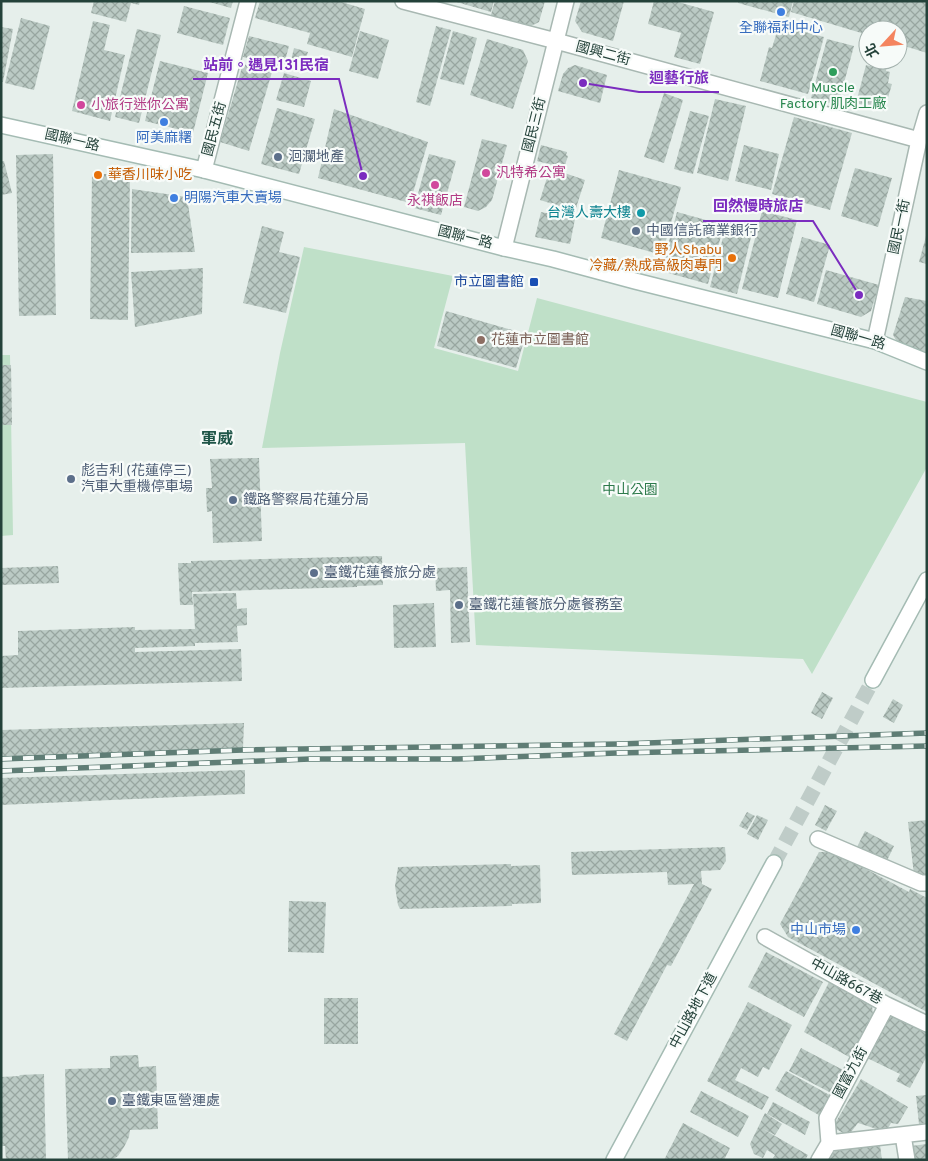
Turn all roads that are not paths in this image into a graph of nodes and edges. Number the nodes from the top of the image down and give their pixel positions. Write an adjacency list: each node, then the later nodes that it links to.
1 (248, 1): 8 (street, 國民五街)
2 (403, 1): 4 (street, 國興二街)
3 (566, 1): 4 (street, 國民三街)
4 (556, 41): 7 (street, 國興二街); 9 (street, 國民三街)
5 (927, 112): 7 (street, 國民一街)
6 (1, 125): 8 (street, 國聯一路)
7 (919, 140): 10 (street, 國民一街)
8 (204, 170): 9 (street, 國聯一路)
9 (504, 248): 10 (street, 國聯一路)
10 (875, 341): 11 (street, 國聯一路)
11 (927, 362)
12 (927, 580): 13 (street)
13 (873, 680)
14 (818, 839): 16 (street)
15 (774, 863): 23 (street, 中山路地下道)
16 (927, 883)
17 (765, 937): 18 (street, 中山路667巷)
18 (887, 1005): 19 (street, 中山路667巷); 22 (street, 國富九街)
19 (927, 1024)
20 (927, 1132): 21 (street)
21 (903, 1135): 22 (street); 25 (street)
22 (829, 1143): 24 (street)
23 (614, 1160)
24 (819, 1160)
25 (907, 1160)

